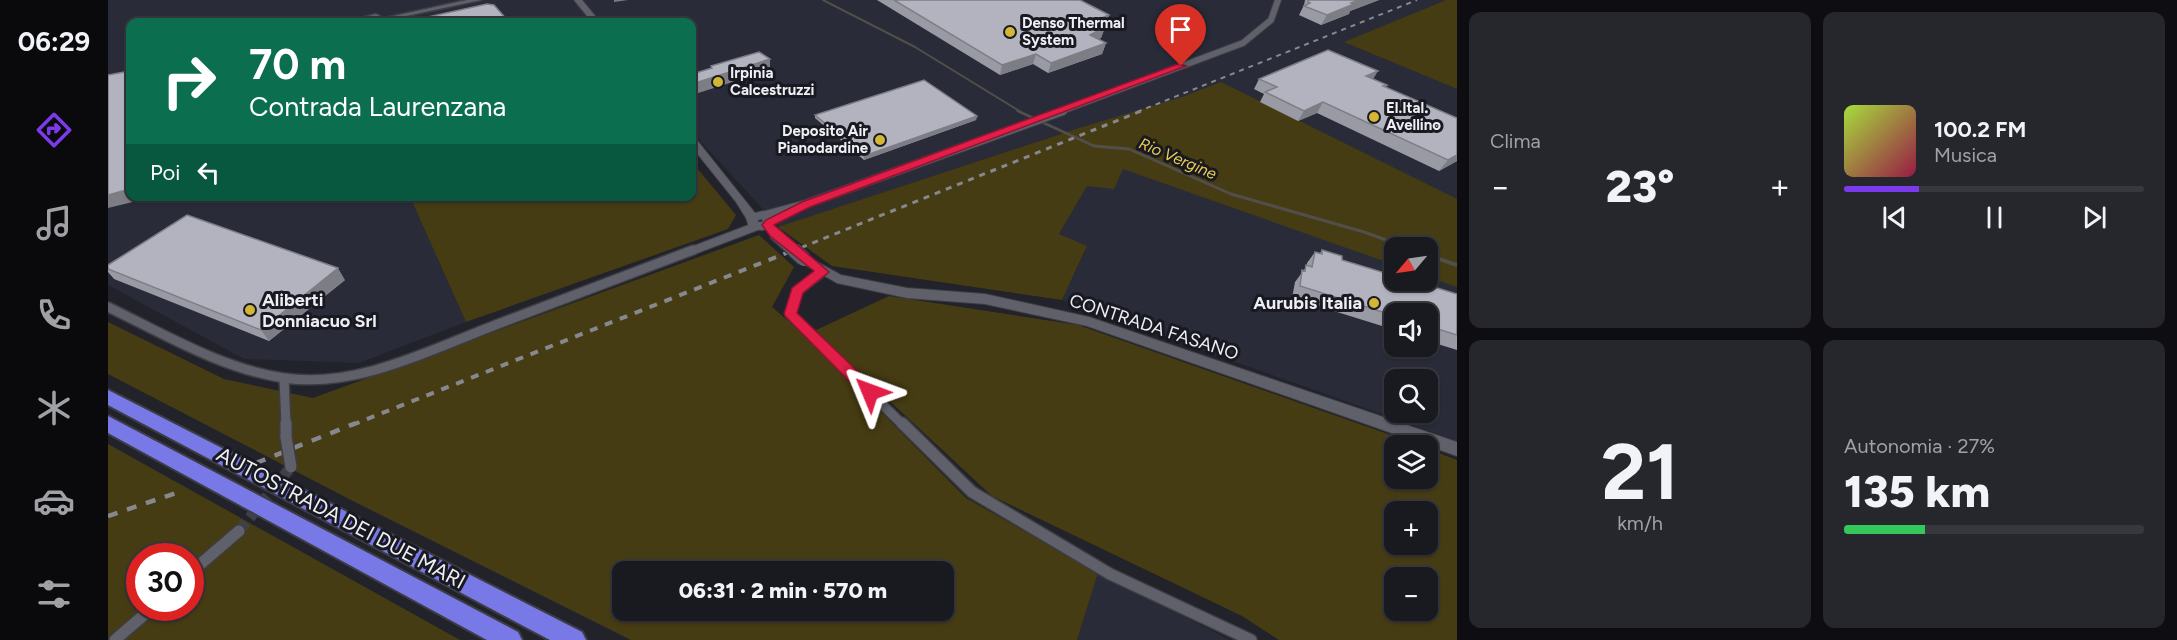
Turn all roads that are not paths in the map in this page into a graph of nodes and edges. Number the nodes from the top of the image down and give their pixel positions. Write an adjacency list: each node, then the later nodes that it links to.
1 (444, 0): 6 (street)
2 (460, 0): 7 (street)
3 (477, 0): 8 (street)
4 (578, 0): 9 (main road)
5 (1278, 0): 11 (street)
6 (366, 18)
7 (378, 18)
8 (389, 18)
9 (593, 18)
10 (696, 146): 11 (main road, CONTRADA FASANO)
11 (762, 223): 12 (main road, CONTRADA FASANO, bridge); 14 (street)
12 (823, 272): 17 (main road, CONTRADA FASANO); 25 (street)
13 (108, 307): 14 (street)
14 (284, 378): 18 (street, bridge)
15 (108, 397): 24 (highway, AUTOSTRADA DEI DUE MARI)
16 (108, 423): 23 (highway, AUTOSTRADA DEI DUE MARI)
17 (1457, 449)
18 (291, 467)
19 (239, 531): 20 (street)
20 (204, 561)
21 (137, 621): 22 (street)
22 (115, 640)
23 (510, 640)
24 (574, 640)
25 (1251, 640)

